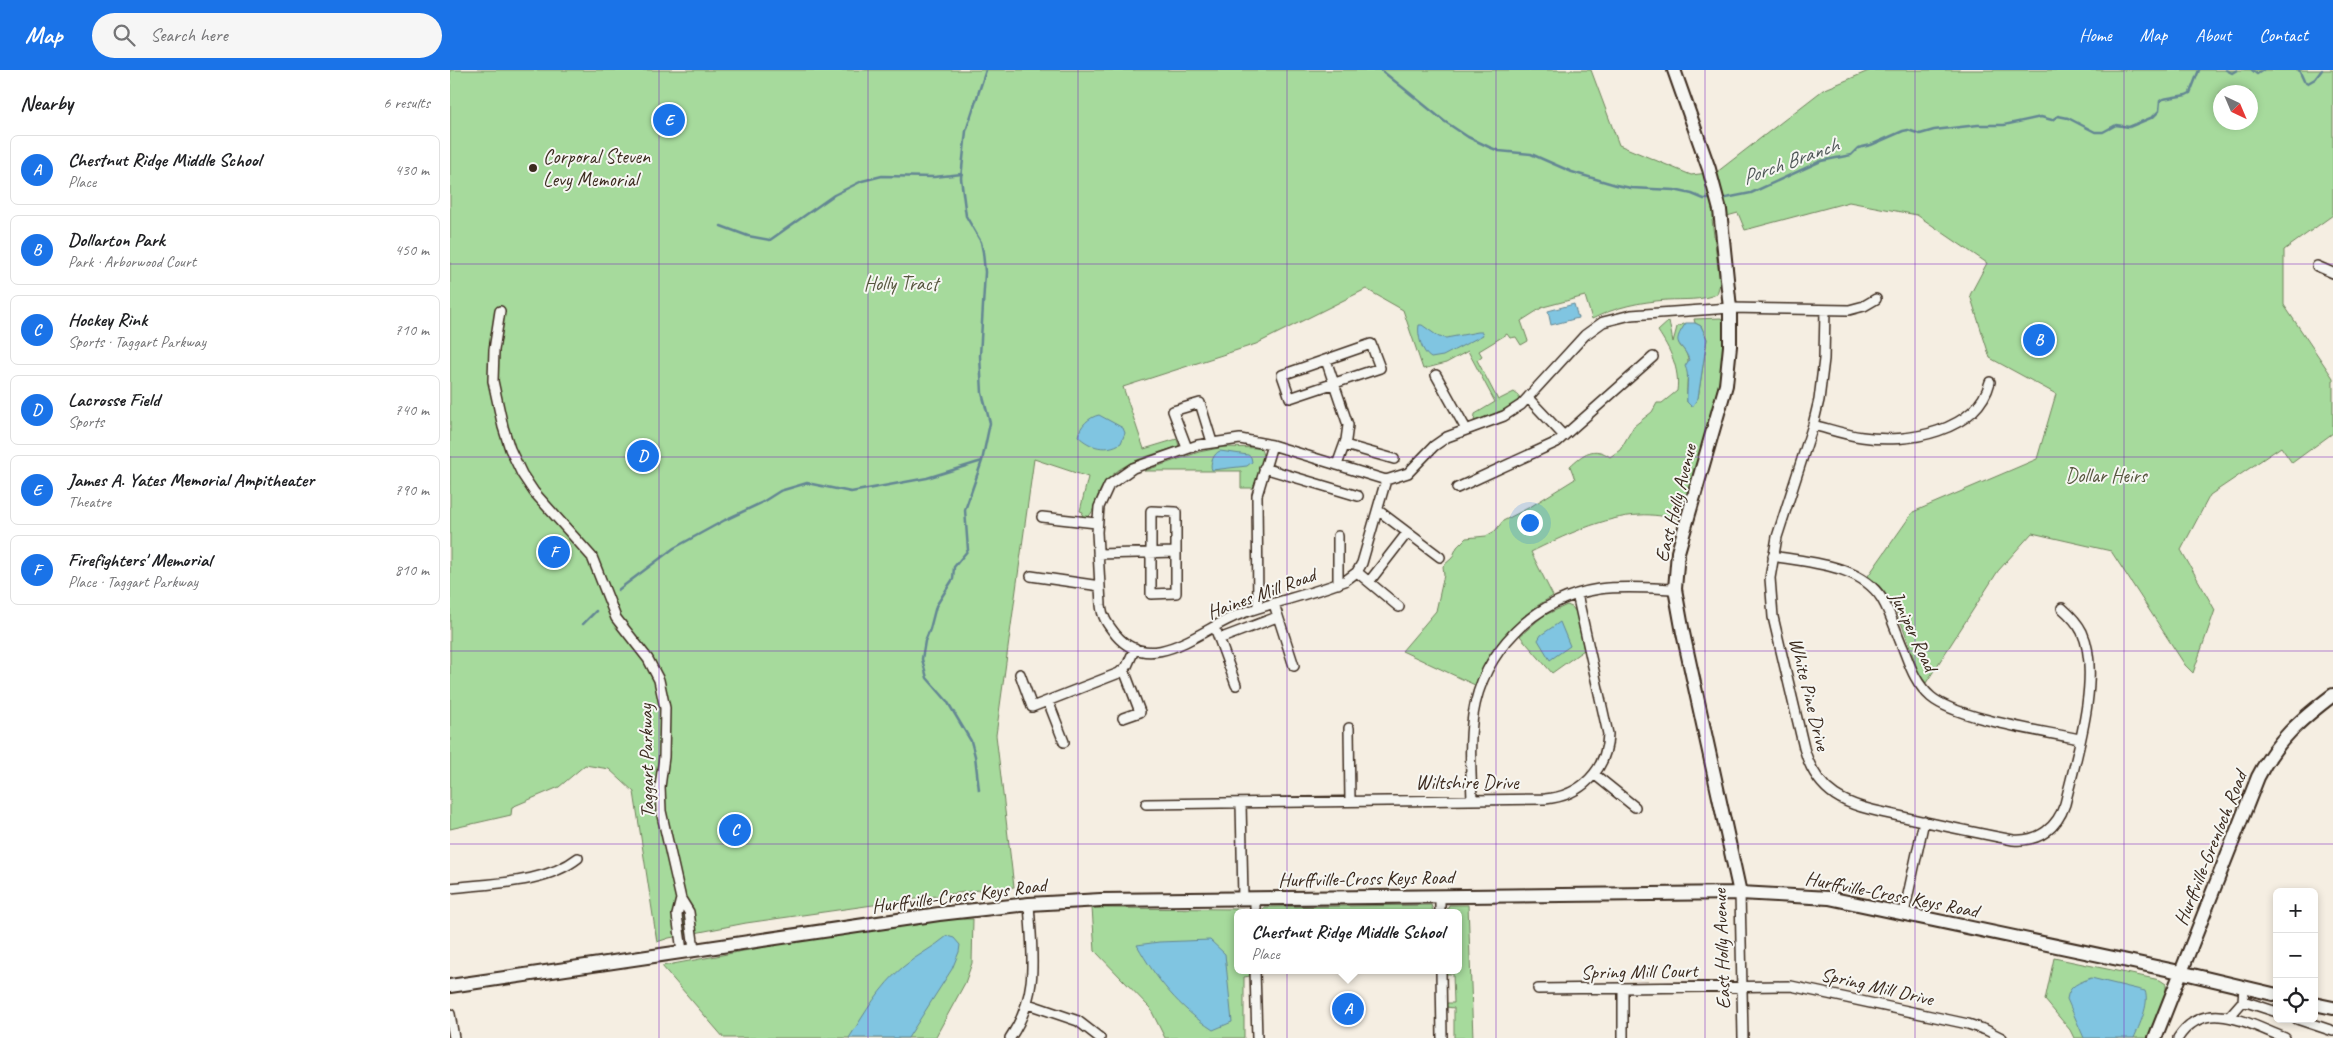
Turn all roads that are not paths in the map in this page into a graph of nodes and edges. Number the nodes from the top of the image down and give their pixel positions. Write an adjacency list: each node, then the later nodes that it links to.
1 (1674, 70): 5 (main road, East Holly Avenue)
2 (2318, 266): 3 (street)
3 (2333, 273)
4 (1876, 299): 7 (street)
5 (1730, 308): 7 (street); 13 (street); 42 (main road, East Holly Avenue)
6 (500, 310): 78 (street, Taggart Parkway)
7 (1825, 310): 14 (street, White Pine Drive)
8 (1653, 357): 16 (street)
9 (1326, 360): 12 (street); 12 (street); 12 (street)
10 (1436, 375): 15 (street)
11 (1990, 382): 14 (street)
12 (1334, 384): 19 (street)
13 (1529, 398): 15 (street); 16 (street)
14 (1813, 425): 35 (street, White Pine Drive)
15 (1466, 429): 24 (street)
16 (1564, 436): 25 (street)
17 (1212, 442): 18 (street); 20 (street); 20 (street)
18 (1272, 445): 22 (street); 23 (street)
19 (1345, 445): 21 (street); 22 (street)
20 (1187, 448): 29 (street)
21 (1394, 459)
22 (1337, 465): 24 (street)
23 (1264, 468): 26 (street); 46 (street)
24 (1386, 480): 27 (street)
25 (1457, 488)
26 (1358, 496)
27 (1379, 511): 30 (street); 37 (street)
28 (1042, 517): 29 (street)
29 (1096, 523): 34 (street)
30 (1407, 533): 36 (street); 39 (street)
31 (1338, 536): 40 (street)
32 (1150, 552): 33 (street); 33 (street); 33 (street); 34 (street)
33 (1176, 552)
34 (1098, 554): 41 (street)
35 (1773, 556): 60 (street, Juniper Road); 68 (street, White Pine Drive)
36 (1440, 557)
37 (1357, 572): 39 (street); 40 (street, Haines Mill Road)
38 (1031, 576): 41 (street)
39 (1369, 582): 45 (street)
40 (1338, 584): 44 (street, Haines Mill Road)
41 (1100, 586): 51 (street)
42 (1675, 589): 43 (street); 71 (main road, East Holly Avenue)
43 (1577, 594): 62 (street, Wiltshire Drive); 63 (street)
44 (1274, 604): 46 (street, Haines Mill Road); 48 (street)
45 (1399, 607)
46 (1258, 608): 49 (street, Haines Mill Road)
47 (2062, 608): 60 (street, White Pine Drive)
48 (1278, 617): 50 (street); 52 (street)
49 (1214, 626): 50 (street); 51 (street, Haines Mill Road)
50 (1219, 639): 55 (street)
51 (1135, 648): 53 (street)
52 (1294, 666)
53 (1124, 670): 57 (street); 58 (street)
54 (1020, 674): 57 (street)
55 (1236, 685)
56 (2333, 695): 79 (main road, Hurffville-Grenloch Road)
57 (1048, 701): 61 (street)
58 (1123, 718)
59 (1349, 728): 64 (street)
60 (2079, 739): 68 (street, White Pine Drive)
61 (1064, 742)
62 (1594, 774): 63 (street, Wiltshire Drive); 67 (street)
63 (1472, 799): 64 (street, Wiltshire Drive)
64 (1350, 801): 65 (street, Wiltshire Drive)
65 (1241, 803): 66 (street, Wiltshire Drive); 73 (street)
66 (1146, 804)
67 (1636, 807)
68 (1924, 821): 77 (street)
69 (578, 858): 70 (street)
70 (450, 888)
71 (1740, 892): 72 (main road, Hurffville-Cross Keys Road); 77 (main road, Hurffville-Cross Keys Road); 84 (street, East Holly Avenue)
72 (1440, 896): 73 (main road, Hurffville-Cross Keys Road); 76 (street)
73 (1249, 898): 74 (main road, Hurffville-Cross Keys Road); 75 (street)
74 (1029, 904): 78 (main road, Hurffville-Cross Keys Road); 89 (street)
75 (1253, 909)
76 (1440, 909)
77 (1904, 913): 79 (main road, Hurffville-Cross Keys Road)
78 (688, 950): 82 (main road, Hurffville-Cross Keys Road)
79 (2180, 972): 83 (main road, Hurffville-Cross Keys Road); 105 (main road, Hurffville-Grenloch Road)
80 (1256, 974): 100 (street)
81 (1441, 974): 101 (street)
82 (450, 986)
83 (2244, 987): 87 (main road, Hurffville-Cross Keys Road); 88 (street)
84 (1741, 988): 86 (street, Spring Mill Court); 103 (street, East Holly Avenue); 104 (street, Spring Mill Drive)
85 (1538, 989): 86 (street, Spring Mill Court)
86 (1623, 989): 102 (street)
87 (2273, 994)
88 (2243, 1001): 92 (street); 94 (street)
89 (1028, 1004): 98 (street); 99 (street)
90 (2318, 1005): 91 (main road)
91 (2333, 1008)
92 (2273, 1011)
93 (450, 1014): 97 (street)
94 (2229, 1017): 106 (street); 107 (street)
95 (2309, 1023): 96 (street)
96 (2333, 1031)
97 (454, 1038)
98 (1010, 1038)
99 (1100, 1038)
100 (1257, 1038)
101 (1442, 1038)
102 (1623, 1038)
103 (1743, 1038)
104 (2002, 1038)
105 (2155, 1038)
106 (2178, 1038)
107 (2285, 1038)

